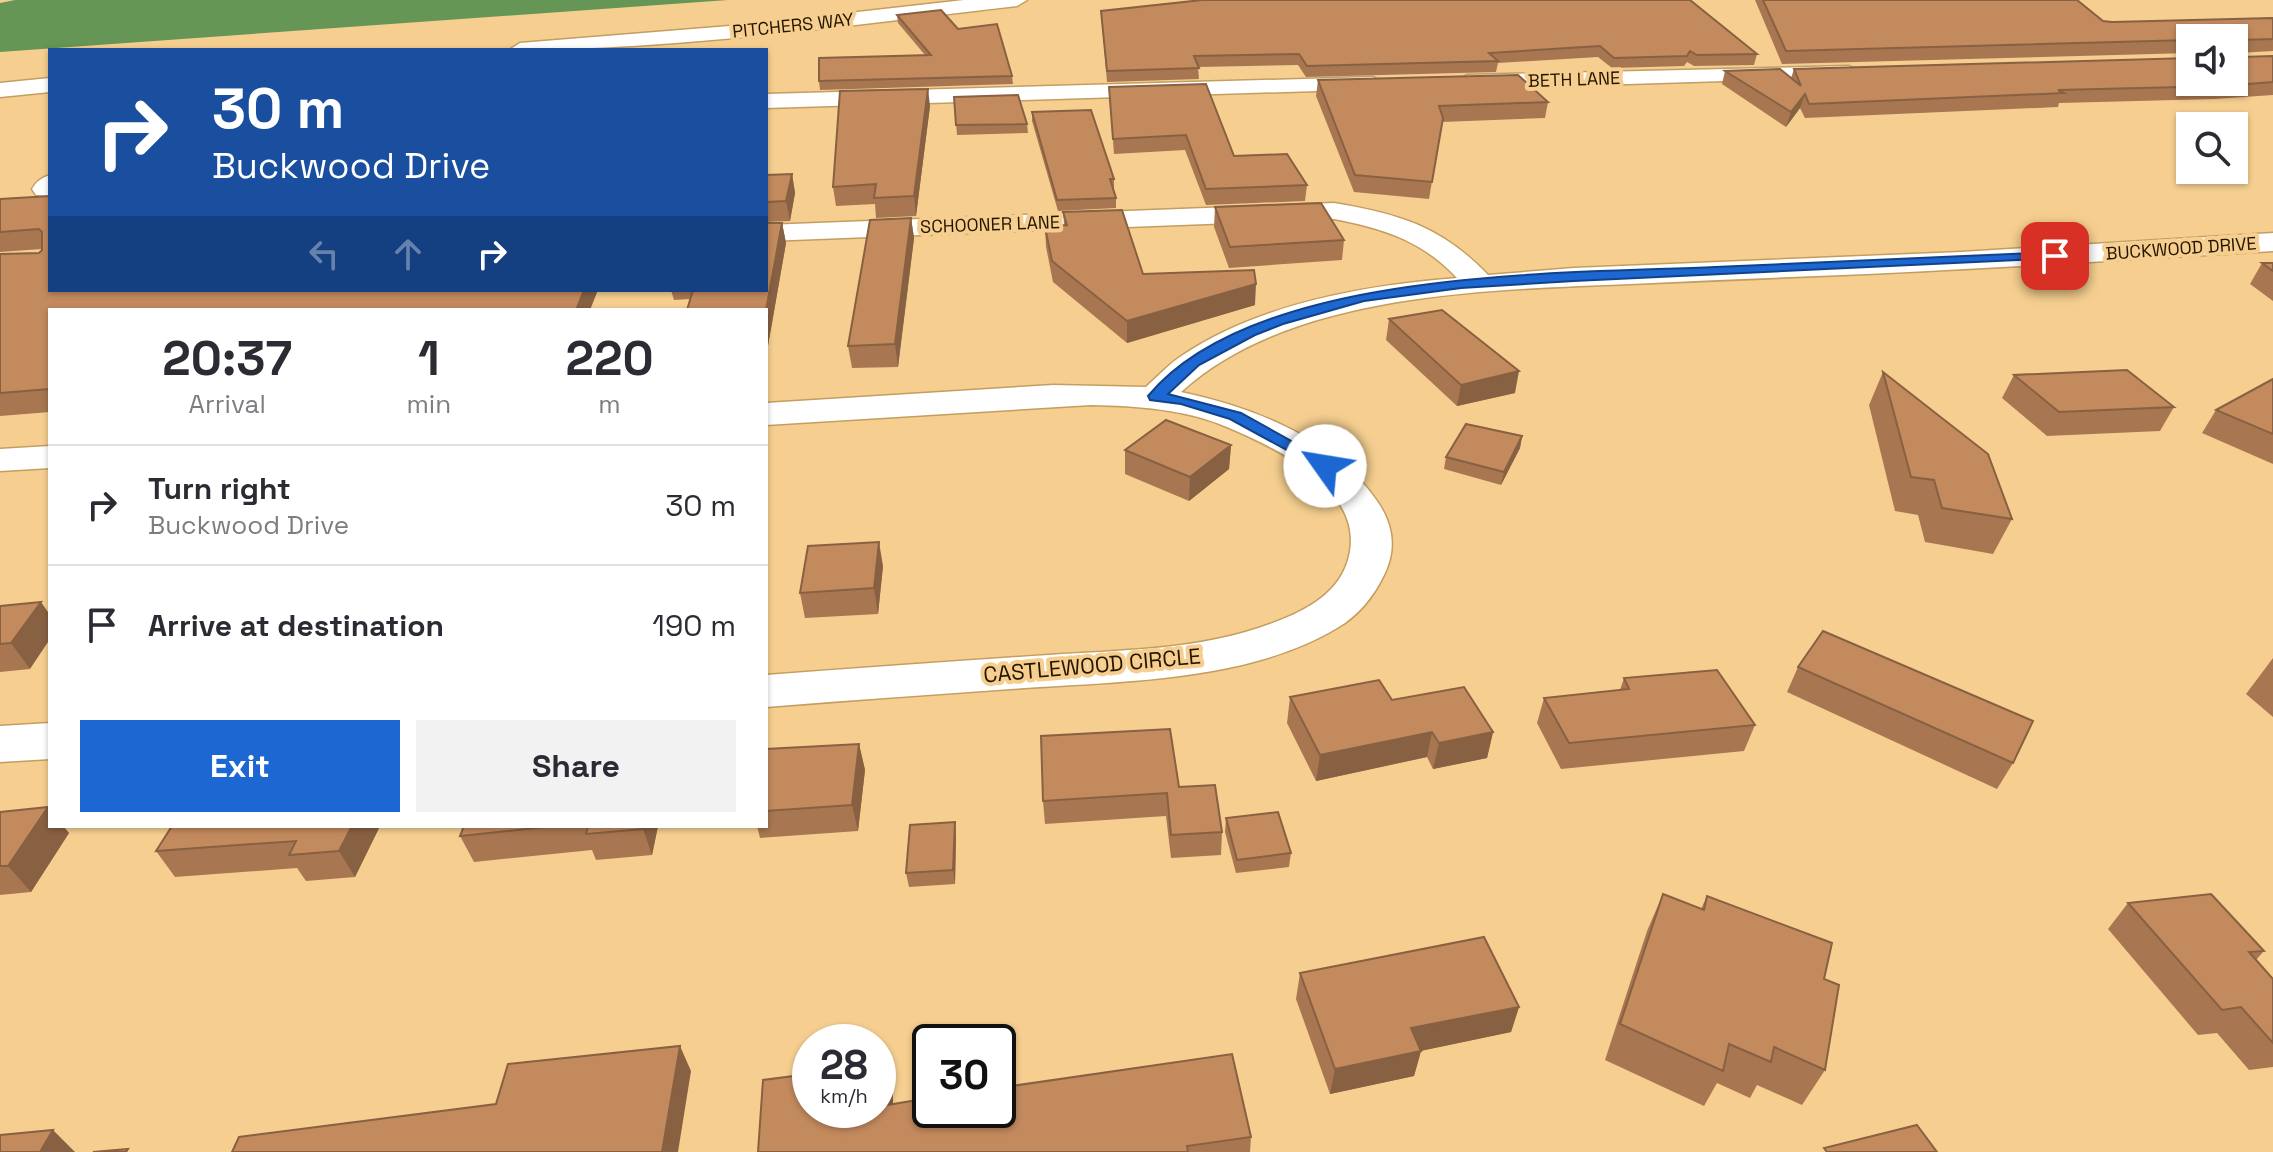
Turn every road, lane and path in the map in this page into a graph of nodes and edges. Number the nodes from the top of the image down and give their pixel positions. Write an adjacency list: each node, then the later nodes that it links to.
1 (1017, 0): 2 (main road, PITCHERS WAY)
2 (543, 48)
3 (1867, 72): 4 (street, BETH LANE)
4 (1438, 83)
5 (1392, 84): 8 (street)
6 (48, 85): 7 (main road)
7 (0, 90)
8 (768, 101)
9 (768, 233): 11 (street, SCHOONER LANE)
10 (2273, 242): 11 (street, BUCKWOOD DRIVE)
11 (1479, 283): 12 (street, BUCKWOOD DRIVE)
12 (1156, 396): 13 (street, CASTLEWOOD CIRCLE); 16 (street, CASTLEWOOD CIRCLE)
13 (768, 414)
14 (48, 457): 15 (street)
15 (0, 460)
16 (768, 691)
17 (48, 741): 18 (street)
18 (0, 744)

